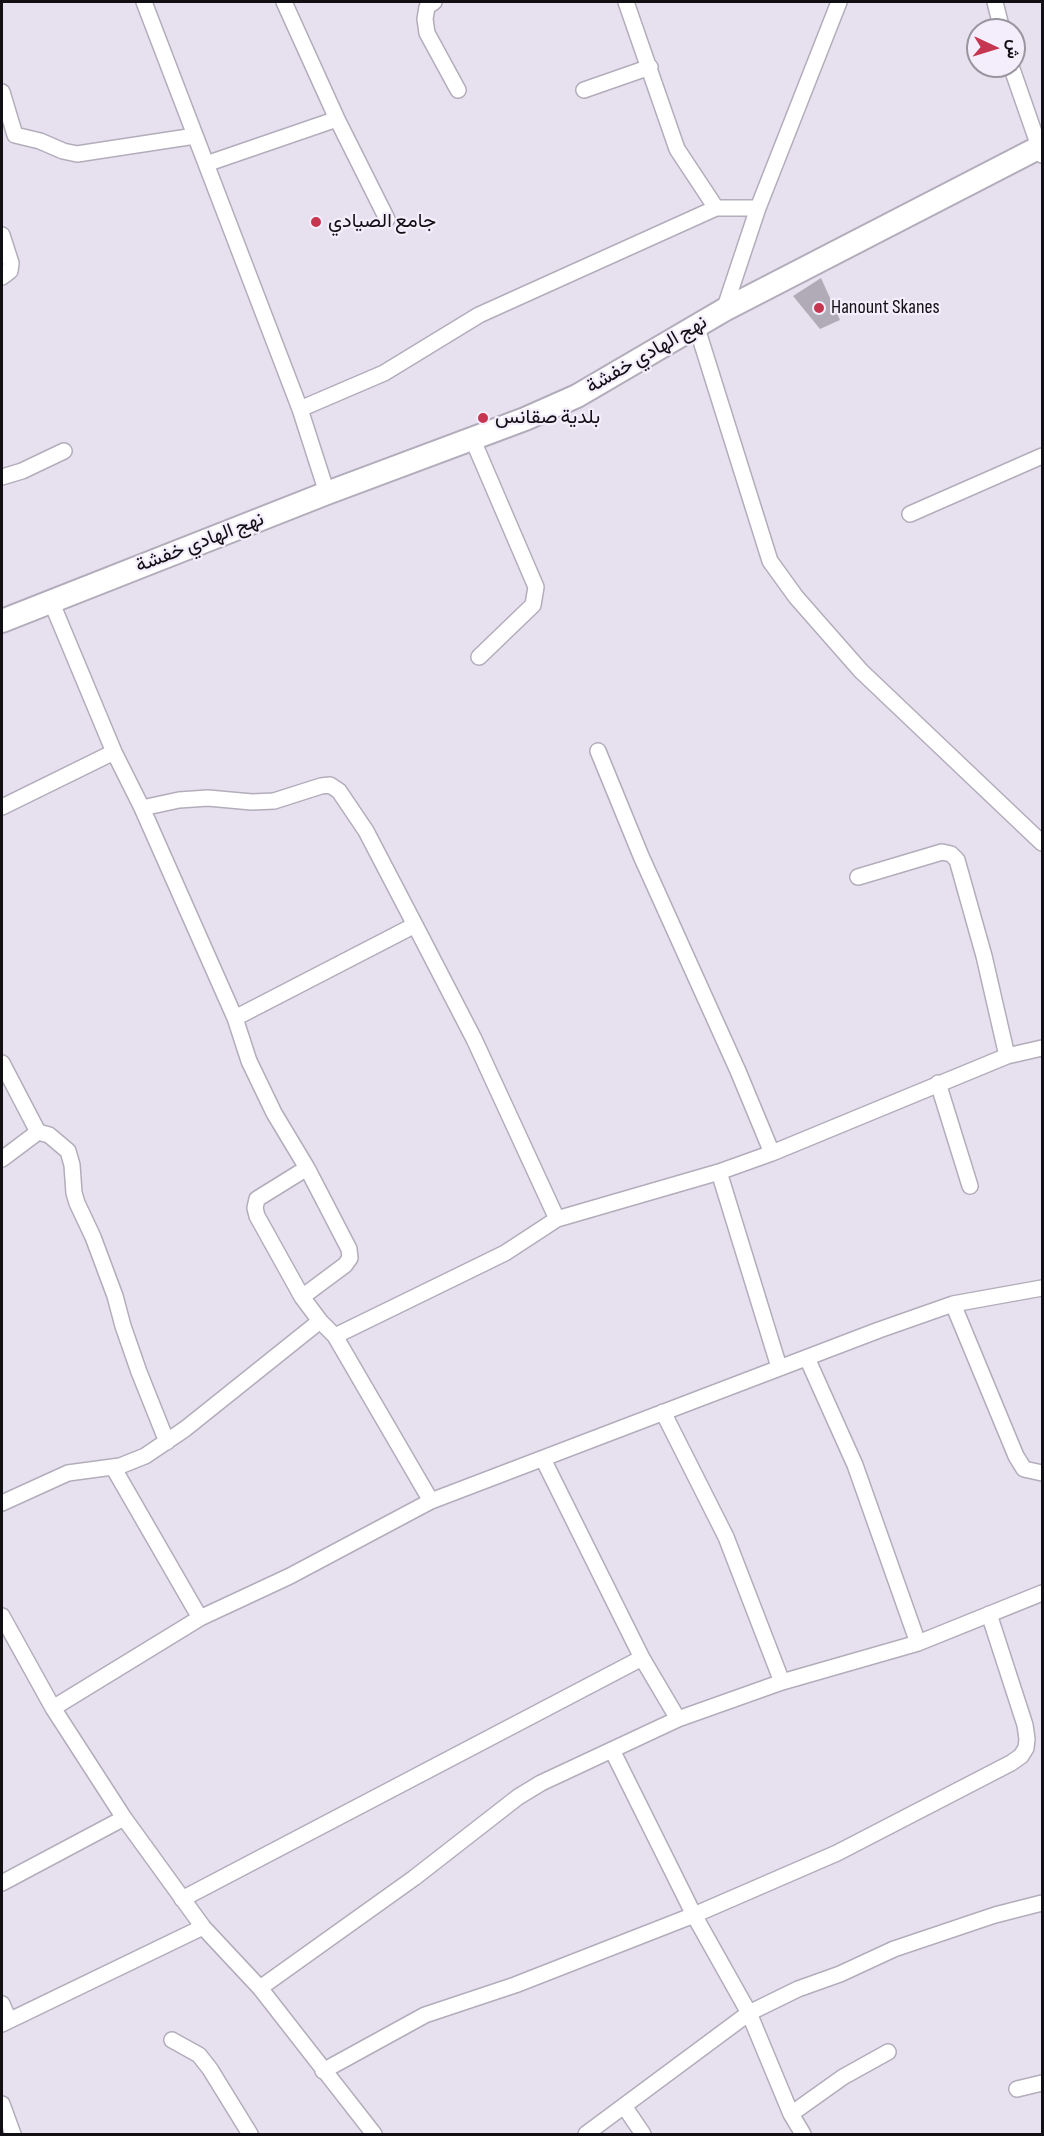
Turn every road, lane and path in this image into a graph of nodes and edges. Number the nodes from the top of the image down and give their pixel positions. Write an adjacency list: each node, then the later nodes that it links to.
1 (144, 2): 14 (street)
2 (284, 2): 13 (street)
3 (434, 2): 10 (street)
4 (626, 2): 8 (street)
5 (839, 2): 19 (street)
6 (994, 2): 7 (street)
7 (999, 18)
8 (650, 67): 11 (street); 18 (street)
9 (1015, 78): 16 (street)
10 (458, 90)
11 (584, 90)
12 (2, 92): 15 (street)
13 (337, 119): 17 (street); 20 (street)
14 (195, 136): 15 (street); 17 (street)
15 (8, 137)
16 (1041, 151): 23 (main road, نهج الهادي خفشة)
17 (206, 164): 25 (street)
18 (716, 208): 19 (street); 25 (street)
19 (758, 208): 23 (street)
20 (387, 219)
21 (2, 235): 22 (street)
22 (2, 277)
23 (724, 310): 24 (main road, نهج الهادي خفشة)
24 (696, 325): 26 (main road, نهج الهادي خفشة); 39 (street)
25 (300, 409): 30 (street)
26 (472, 438): 30 (main road, نهج الهادي خفشة); 34 (street)
27 (64, 451): 29 (street)
28 (1042, 456): 31 (street)
29 (2, 477)
30 (327, 493): 32 (main road, نهج الهادي خفشة)
31 (910, 514)
32 (51, 601): 33 (main road, نهج الهادي خفشة); 36 (street)
33 (2, 621)
34 (479, 657)
35 (598, 751): 48 (street)
36 (114, 752): 37 (street); 38 (street)
37 (2, 807)
38 (142, 808): 41 (street); 42 (street)
39 (1042, 843)
40 (858, 877): 44 (street)
41 (415, 925): 42 (street); 53 (street)
42 (235, 1018): 50 (street)
43 (1042, 1048): 44 (street)
44 (1007, 1056): 46 (street)
45 (2, 1063): 47 (street)
46 (938, 1083): 48 (street); 52 (street)
47 (38, 1132): 49 (street); 62 (street)
48 (772, 1153): 51 (street)
49 (2, 1159)
50 (307, 1168): 55 (street); 55 (street)
51 (719, 1172): 53 (street); 60 (street)
52 (970, 1186)
53 (557, 1219): 58 (street)
54 (1042, 1288): 56 (street)
55 (302, 1297): 57 (street)
56 (953, 1304): 59 (street); 65 (street)
57 (320, 1321): 58 (street); 62 (street)
58 (335, 1336): 66 (street)
59 (807, 1358): 60 (street); 72 (street)
60 (779, 1367): 61 (street)
61 (663, 1412): 63 (street); 74 (street)
62 (167, 1442): 64 (street)
63 (543, 1459): 66 (street); 73 (street)
64 (113, 1467): 67 (street); 71 (street)
65 (1042, 1473)
66 (431, 1501): 71 (street)
67 (2, 1503)
68 (1042, 1593): 69 (street)
69 (989, 1614): 72 (street); 82 (street)
70 (2, 1616): 75 (street)
71 (200, 1618): 75 (street)
72 (918, 1643): 74 (street)
73 (642, 1658): 76 (street); 80 (street)
74 (782, 1682): 76 (street)
75 (53, 1708): 78 (street)
76 (678, 1719): 77 (street)
77 (612, 1750): 82 (street); 84 (street)
78 (124, 1818): 79 (street); 80 (street)
79 (2, 1883)
80 (182, 1899): 83 (street)
81 (1042, 1903): 86 (street)
82 (694, 1915): 86 (street); 90 (street)
83 (203, 1927): 84 (street); 87 (street)
84 (260, 1988): 90 (street)
85 (2, 2004): 87 (street)
86 (749, 2013): 94 (street); 95 (street)
87 (5, 2022)
88 (172, 2040): 97 (street)
89 (888, 2052): 95 (street)
90 (323, 2071): 98 (street)
91 (1042, 2083): 92 (street)
92 (1017, 2089)
93 (2, 2104): 96 (street)
94 (624, 2106): 99 (street); 100 (street)
95 (791, 2114): 101 (street)
96 (14, 2134)
97 (250, 2134)
98 (374, 2134)
99 (586, 2134)
100 (643, 2134)
101 (803, 2134)

